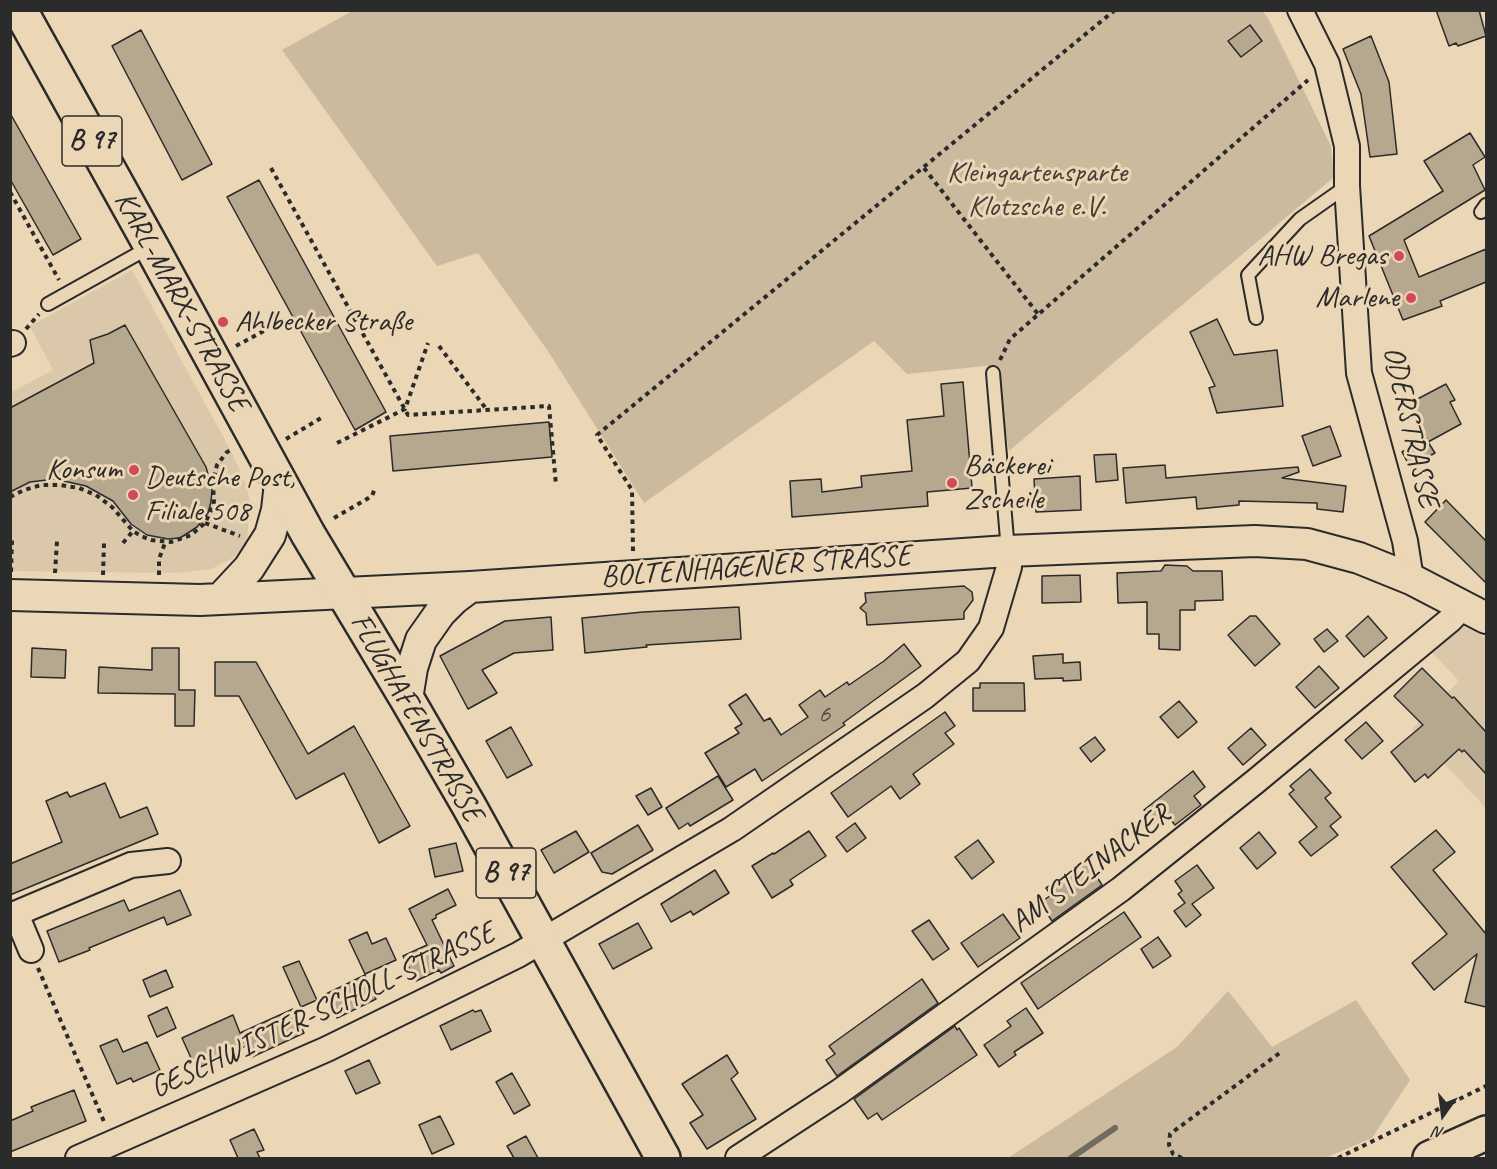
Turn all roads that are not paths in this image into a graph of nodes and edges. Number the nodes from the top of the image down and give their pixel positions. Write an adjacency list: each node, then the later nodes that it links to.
1 (20, 10): 4 (main road, KARL-MARX-STRASSE / B 97)
2 (1300, 10): 3 (street, ODERSTRASSE)
3 (1347, 186): 6 (lane); 10 (street, ODERSTRASSE)
4 (151, 246): 5 (lane); 8 (main road, KARL-MARX-STRASSE / B 97)
5 (48, 304)
6 (1256, 318)
7 (993, 374): 9 (lane)
8 (280, 483): 12 (main road, KARL-MARX-STRASSE / B 97); 14 (street)
9 (1008, 551): 10 (street, BOLTENHAGENER STRASSE); 11 (street, BOLTENHAGENER STRASSE); 19 (street, GESCHWISTER-SCHOLL-STRASSE)
10 (1411, 579): 15 (street, BOLTENHAGENER STRASSE)
11 (470, 587): 12 (street, BOLTENHAGENER STRASSE); 16 (street)
12 (342, 594): 14 (street, BOLTENHAGENER STRASSE); 16 (main road, FLUGHAFENSTRASSE / B 97)
13 (10, 596): 14 (street, BOLTENHAGENER STRASSE)
14 (221, 598)
15 (1475, 612): 24 (street, AM STEINACKER)
16 (407, 699): 19 (main road, FLUGHAFENSTRASSE / B 97)
17 (168, 861): 18 (street)
18 (13, 915): 20 (street)
19 (542, 941): 22 (street, GESCHWISTER-SCHOLL-STRASSE); 23 (main road, FLUGHAFENSTRASSE / B 97)
20 (31, 950)
21 (1486, 1133): 25 (main road)
22 (78, 1158)
23 (663, 1158)
24 (738, 1158)
25 (1430, 1158)

